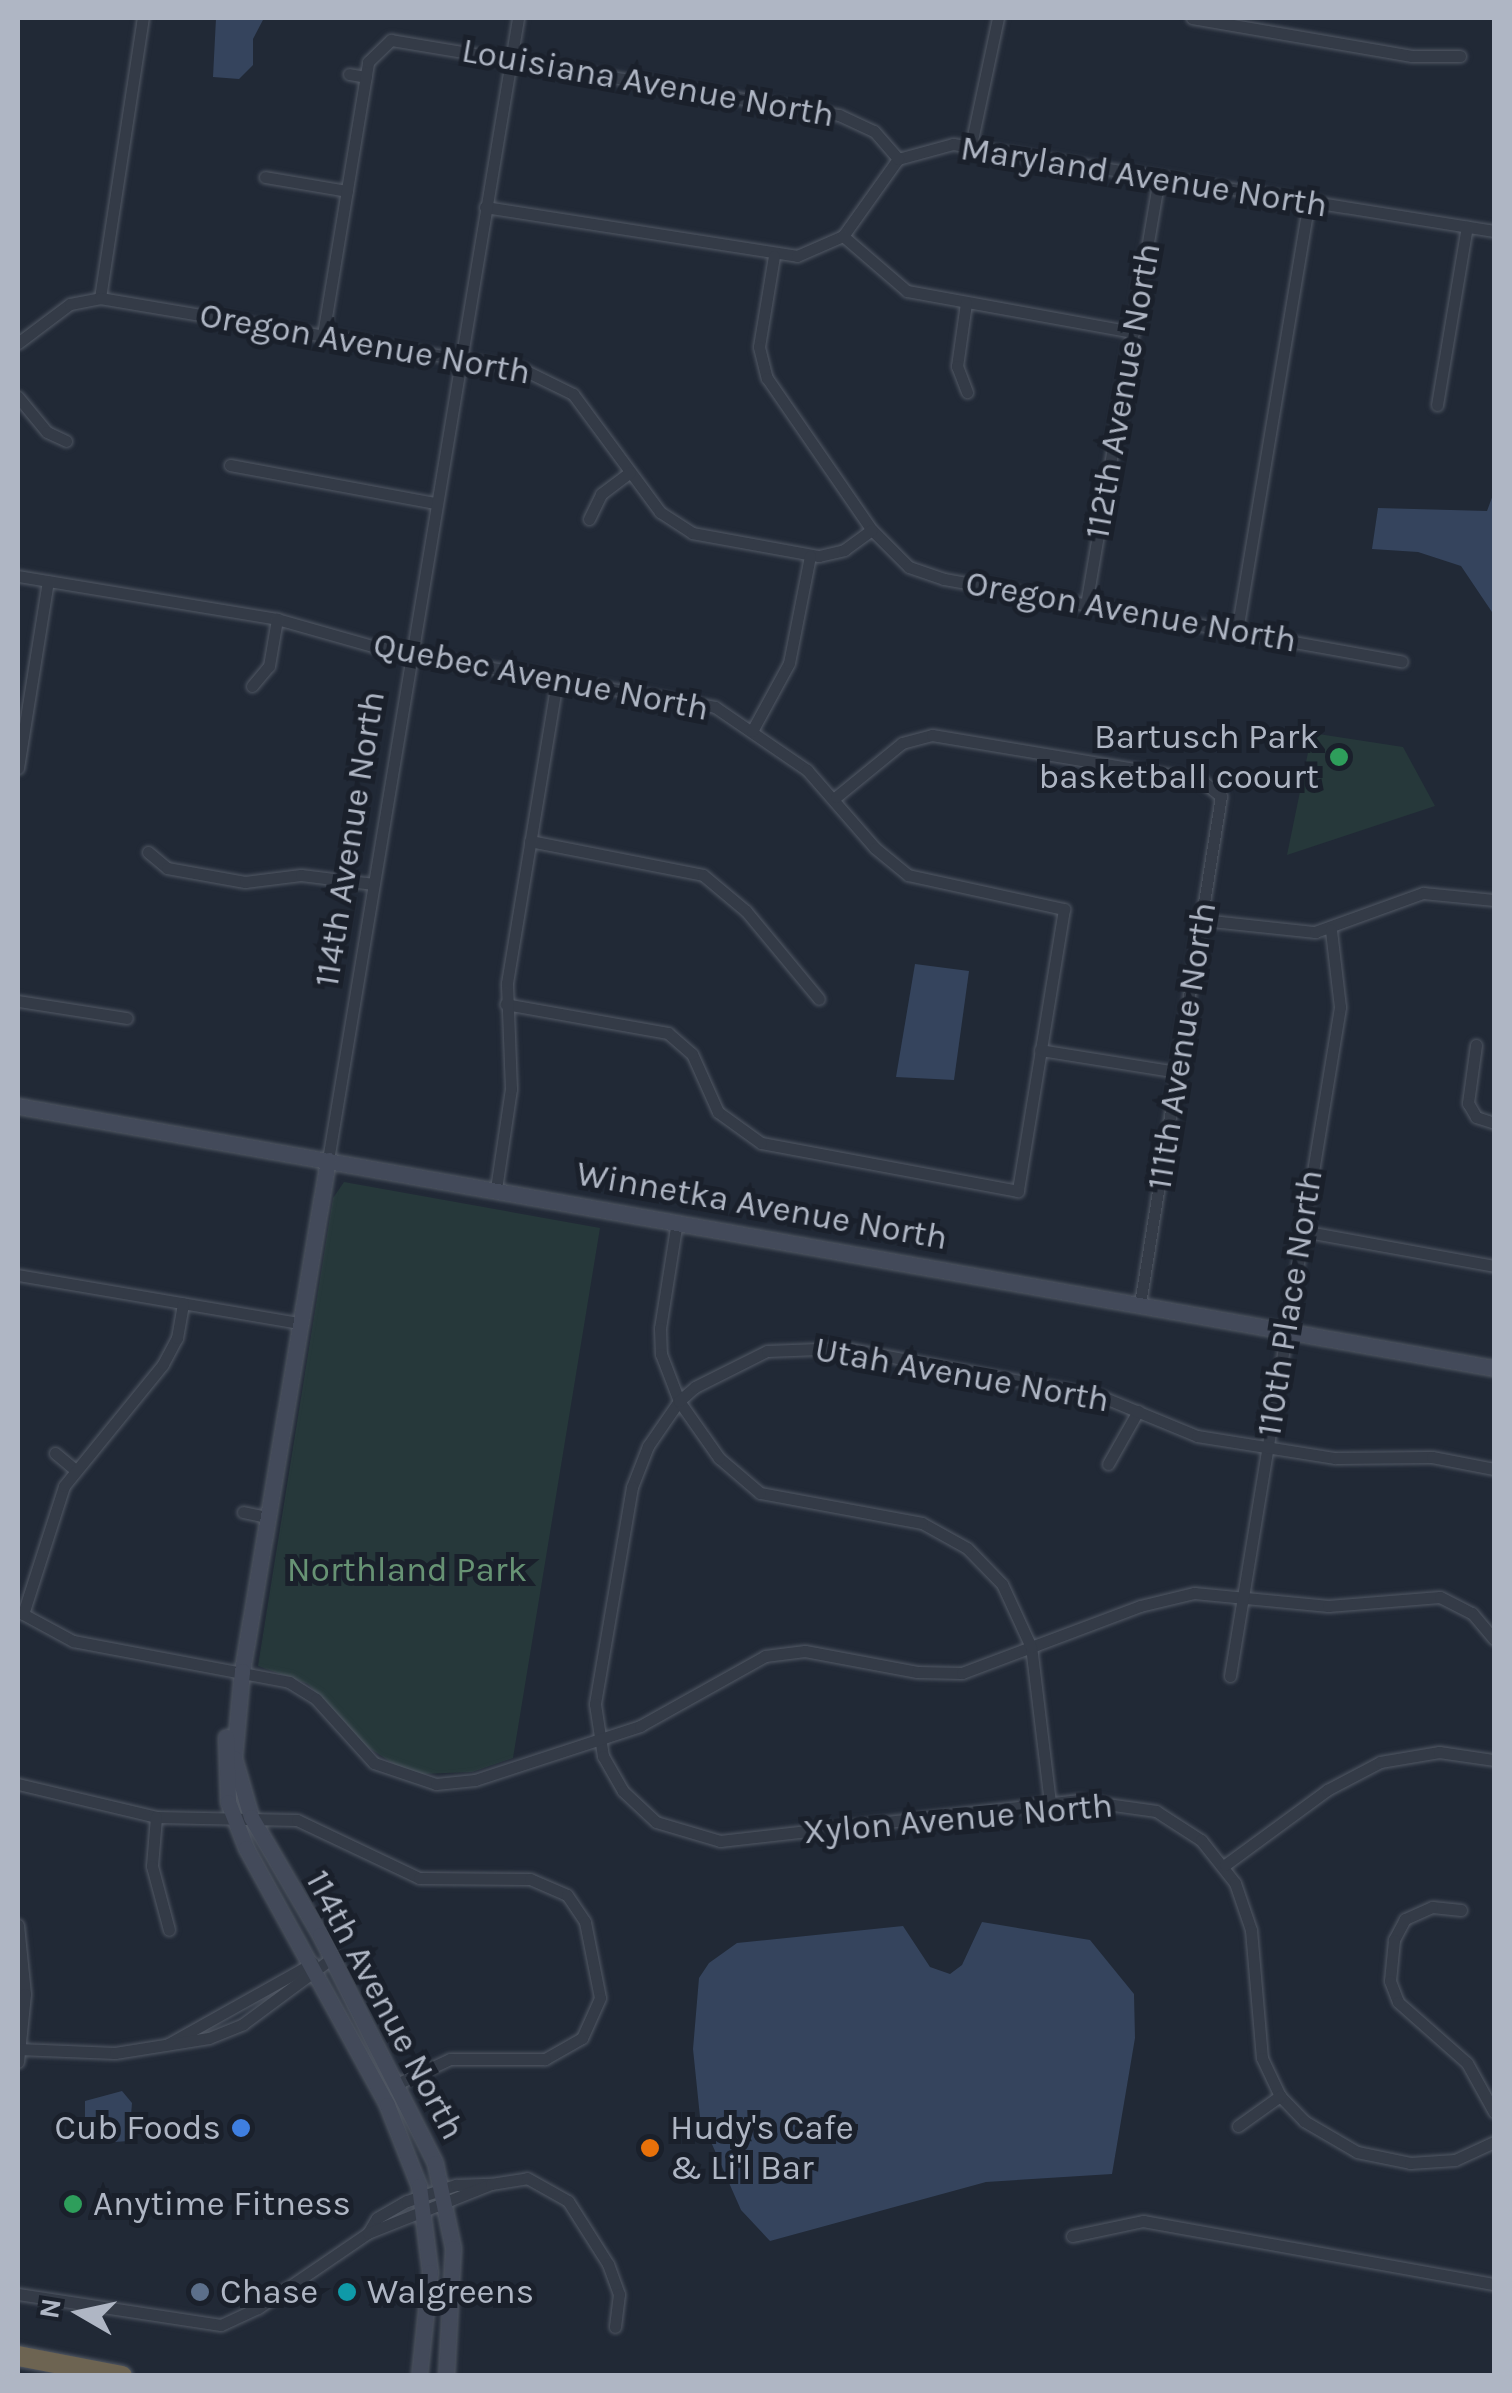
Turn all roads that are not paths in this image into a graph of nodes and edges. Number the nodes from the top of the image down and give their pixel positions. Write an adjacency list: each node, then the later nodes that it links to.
1 (143, 18): 20 (street)
2 (518, 18): 6 (street, 114th Avenue North)
3 (998, 18): 9 (street)
4 (1192, 18): 5 (street)
5 (1460, 56)
6 (510, 60): 8 (street, Louisiana Avenue North); 10 (street, Louisiana Avenue North); 15 (street, 114th Avenue North)
7 (349, 74): 8 (street)
8 (366, 77): 13 (street)
9 (971, 145): 10 (street, Maryland Avenue North); 12 (street, Maryland Avenue North)
10 (898, 159): 18 (street)
11 (265, 178): 13 (street)
12 (1159, 178): 14 (street, Maryland Avenue North); 22 (street, 112th Avenue North)
13 (347, 191): 23 (street)
14 (1309, 203): 16 (street, Maryland Avenue North); 40 (street)
15 (485, 207): 19 (street); 25 (street, 114th Avenue North)
16 (1466, 226): 17 (street, Maryland Avenue North); 28 (street)
17 (1494, 231)
18 (843, 236): 19 (street); 21 (street)
19 (774, 256): 34 (street)
20 (100, 298): 23 (street, Oregon Avenue North); 24 (street)
21 (966, 303): 22 (street); 26 (street)
22 (1134, 332): 38 (street, 112th Avenue North)
23 (323, 335): 25 (street, Oregon Avenue North)
24 (18, 343)
25 (460, 359): 31 (street, Oregon Avenue North); 32 (street, 114th Avenue North)
26 (966, 392)
27 (18, 397): 29 (street)
28 (1438, 404)
29 (66, 441)
30 (230, 465): 32 (street)
31 (630, 472): 33 (street); 35 (street, Oregon Avenue North)
32 (436, 503): 41 (street, 114th Avenue North)
33 (589, 519)
34 (872, 530): 35 (street, Oregon Avenue North); 38 (street, Oregon Avenue North)
35 (810, 556): 45 (street)
36 (18, 576): 37 (street, Quebec Avenue North)
37 (48, 581): 39 (street, Quebec Avenue North); 46 (street)
38 (1086, 605): 40 (street, Oregon Avenue North)
39 (277, 619): 41 (street, Quebec Avenue North); 44 (street)
40 (1236, 631): 42 (street, Oregon Avenue North)
41 (411, 654): 43 (street, Quebec Avenue North); 50 (street, 114th Avenue North)
42 (1402, 661)
43 (557, 680): 45 (street, Quebec Avenue North); 48 (street)
44 (252, 686)
45 (752, 731): 47 (street, Quebec Avenue North)
46 (18, 768)
47 (836, 798): 52 (street, 111th Avenue North); 59 (street, Quebec Avenue North)
48 (530, 841): 54 (street); 56 (street)
49 (148, 852): 50 (street)
50 (373, 884): 63 (street, 114th Avenue North)
51 (1494, 900): 53 (street)
52 (1202, 920): 53 (street); 60 (street, 111th Avenue North)
53 (1332, 930): 66 (street, 110th Place North)
54 (819, 999)
55 (18, 1000): 57 (street)
56 (506, 1004): 59 (street); 64 (street)
57 (127, 1018)
58 (1476, 1045): 62 (street)
59 (1040, 1050): 60 (street)
60 (1177, 1072): 70 (street, 111th Avenue North)
61 (18, 1106): 63 (street, Winnetka Avenue North)
62 (1494, 1123)
63 (328, 1160): 64 (street, Winnetka Avenue North); 71 (street, 114th Avenue North)
64 (496, 1189): 65 (street, Winnetka Avenue North)
65 (677, 1220): 70 (street, Winnetka Avenue North); 74 (street)
66 (1302, 1230): 67 (street); 72 (street, 110th Place North)
67 (1494, 1266)
68 (18, 1275): 69 (street)
69 (183, 1304): 71 (street); 79 (street)
70 (1140, 1304): 72 (street, Winnetka Avenue North)
71 (300, 1323): 82 (street, 114th Avenue North)
72 (1285, 1331): 73 (street, Winnetka Avenue North); 76 (street, 110th Place North)
73 (1494, 1368)
74 (679, 1401): 75 (street, Utah Avenue North); 86 (street); 89 (street)
75 (1138, 1411): 76 (street, Utah Avenue North); 78 (street, Utah Avenue North)
76 (1266, 1448): 80 (street, Utah Avenue North); 83 (street, 110th Place North)
77 (55, 1453): 79 (street)
78 (1108, 1464)
79 (74, 1468): 84 (street)
80 (1494, 1469)
81 (242, 1512): 82 (street)
82 (268, 1516): 87 (street, 114th Avenue North)
83 (1242, 1597): 85 (street); 86 (street); 88 (street, 110th Place North)
84 (20, 1616): 87 (street)
85 (1494, 1640)
86 (1031, 1647): 89 (street); 92 (street)
87 (242, 1671): 89 (street); 94 (street, 114th Avenue North); 95 (street, 114th Avenue North)
88 (1230, 1676)
89 (598, 1739): 92 (street, Xylon Avenue North)
90 (1494, 1758): 96 (street)
91 (18, 1784): 93 (street)
92 (1050, 1804): 96 (street, Xylon Avenue North)
93 (156, 1816): 94 (street); 99 (street)
94 (233, 1817): 95 (street); 101 (street, 114th Avenue North)
95 (251, 1818): 100 (street, 114th Avenue North); 103 (street)
96 (1224, 1865): 104 (street, Xylon Avenue North)
97 (1461, 1910): 105 (street)
98 (18, 1925): 102 (street)
99 (168, 1930)
100 (331, 1960): 101 (street); 103 (street, 114th Avenue North)
101 (311, 1970): 102 (street); 108 (street, 114th Avenue North)
102 (18, 2053)
103 (399, 2083): 109 (street, 114th Avenue North)
104 (1280, 2096): 106 (street); 107 (street, Xylon Avenue North)
105 (1494, 2112)
106 (1238, 2126)
107 (1494, 2142)
108 (421, 2195): 109 (street); 110 (street, 114th Avenue North); 111 (street)
109 (445, 2196): 110 (street); 115 (street); 119 (street, 114th Avenue North)
110 (424, 2214): 111 (street); 118 (street, 114th Avenue North)
111 (368, 2232): 114 (street)
112 (1072, 2236): 113 (street)
113 (1494, 2284)
114 (18, 2294)
115 (615, 2327)
116 (18, 2356): 117 (highway)
117 (122, 2376)
118 (419, 2376)
119 (446, 2376)

